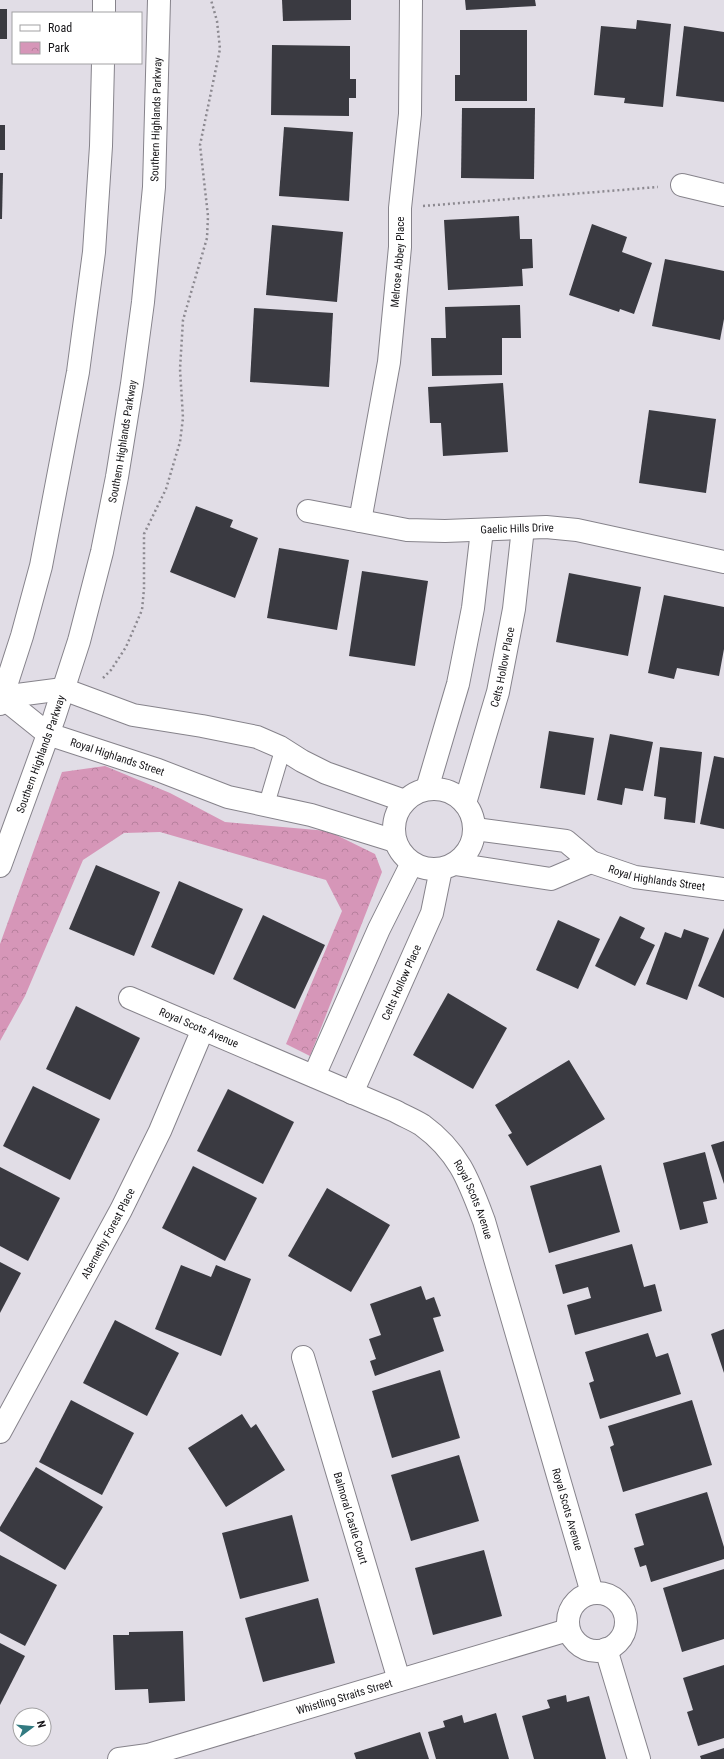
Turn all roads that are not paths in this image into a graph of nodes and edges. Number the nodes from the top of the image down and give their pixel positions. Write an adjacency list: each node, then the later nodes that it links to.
1 (104, 0): 4 (street)
2 (159, 0): 13 (street, Southern Highlands Parkway)
3 (411, 0): 9 (street, Melrose Abbey Place)
4 (104, 12)
5 (103, 64): 14 (street)
6 (682, 185): 7 (street)
7 (724, 195)
8 (308, 511): 9 (street, Gaelic Hills Drive)
9 (360, 521): 11 (street, Gaelic Hills Drive)
10 (523, 528): 11 (street, Gaelic Hills Drive); 12 (street, Gaelic Hills Drive); 19 (street, Celts Hollow Place)
11 (482, 530): 17 (street)
12 (724, 562)
13 (63, 689): 14 (street); 15 (street, Southern Highlands Parkway); 16 (street)
14 (1, 701): 15 (street, Royal Highlands Street)
15 (48, 734): 20 (street, Royal Highlands Street); 25 (street, Southern Highlands Parkway)
16 (283, 749): 18 (street); 20 (lane)
17 (427, 789): 18 (street); 19 (street)
18 (405, 801): 22 (street)
19 (465, 803): 21 (street)
20 (266, 806): 22 (street, Royal Highlands Street)
21 (474, 829): 23 (street, Royal Highlands Street); 26 (street)
22 (395, 841): 24 (street)
23 (591, 862): 26 (street); 27 (street, Royal Highlands Street)
24 (412, 863): 26 (street); 30 (street)
25 (0, 866)
26 (448, 867): 31 (street, Celts Hollow Place)
27 (724, 889)
28 (130, 998): 29 (street, Royal Scots Avenue)
29 (203, 1029): 30 (street, Royal Scots Avenue); 33 (street, Abernethy Forest Place)
30 (314, 1076): 31 (street, Royal Scots Avenue)
31 (352, 1093): 34 (street, Royal Scots Avenue)
32 (303, 1356): 37 (street, Balmoral Castle Court)
33 (0, 1432)
34 (592, 1593): 35 (street); 36 (street)
35 (568, 1630): 36 (street); 37 (street, Whistling Straits Street)
36 (606, 1649): 39 (street)
37 (399, 1680): 38 (street, Whistling Straits Street)
38 (119, 1759)
39 (639, 1759)

